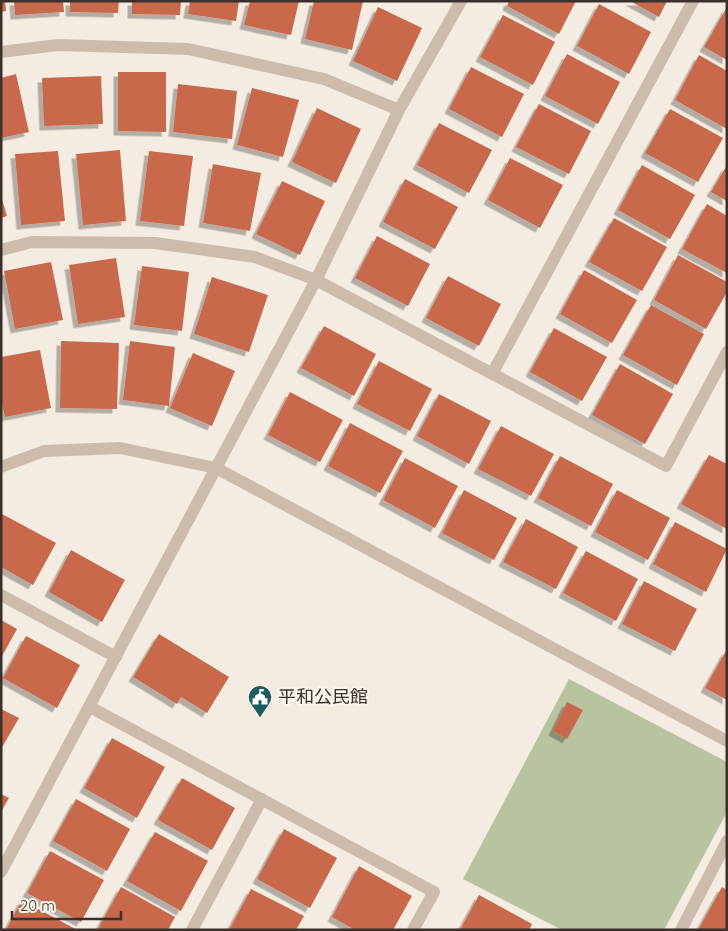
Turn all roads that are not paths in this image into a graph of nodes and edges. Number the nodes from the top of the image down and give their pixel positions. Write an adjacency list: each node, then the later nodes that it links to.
1 (461, 1): 4 (street)
2 (693, 1): 8 (street)
3 (1, 52): 4 (street)
4 (399, 110): 6 (street)
5 (1, 250): 6 (street)
6 (316, 280): 8 (street); 10 (street)
7 (727, 352): 8 (street)
8 (492, 374)
9 (1, 467): 10 (street)
10 (216, 468): 12 (street); 14 (street)
11 (1, 595): 12 (street)
12 (116, 657): 13 (street)
13 (90, 707): 15 (street); 17 (street)
14 (727, 741)
15 (262, 799): 18 (street); 19 (street)
16 (727, 841): 20 (street)
17 (1, 872)
18 (192, 930)
19 (413, 930)
20 (681, 930)

